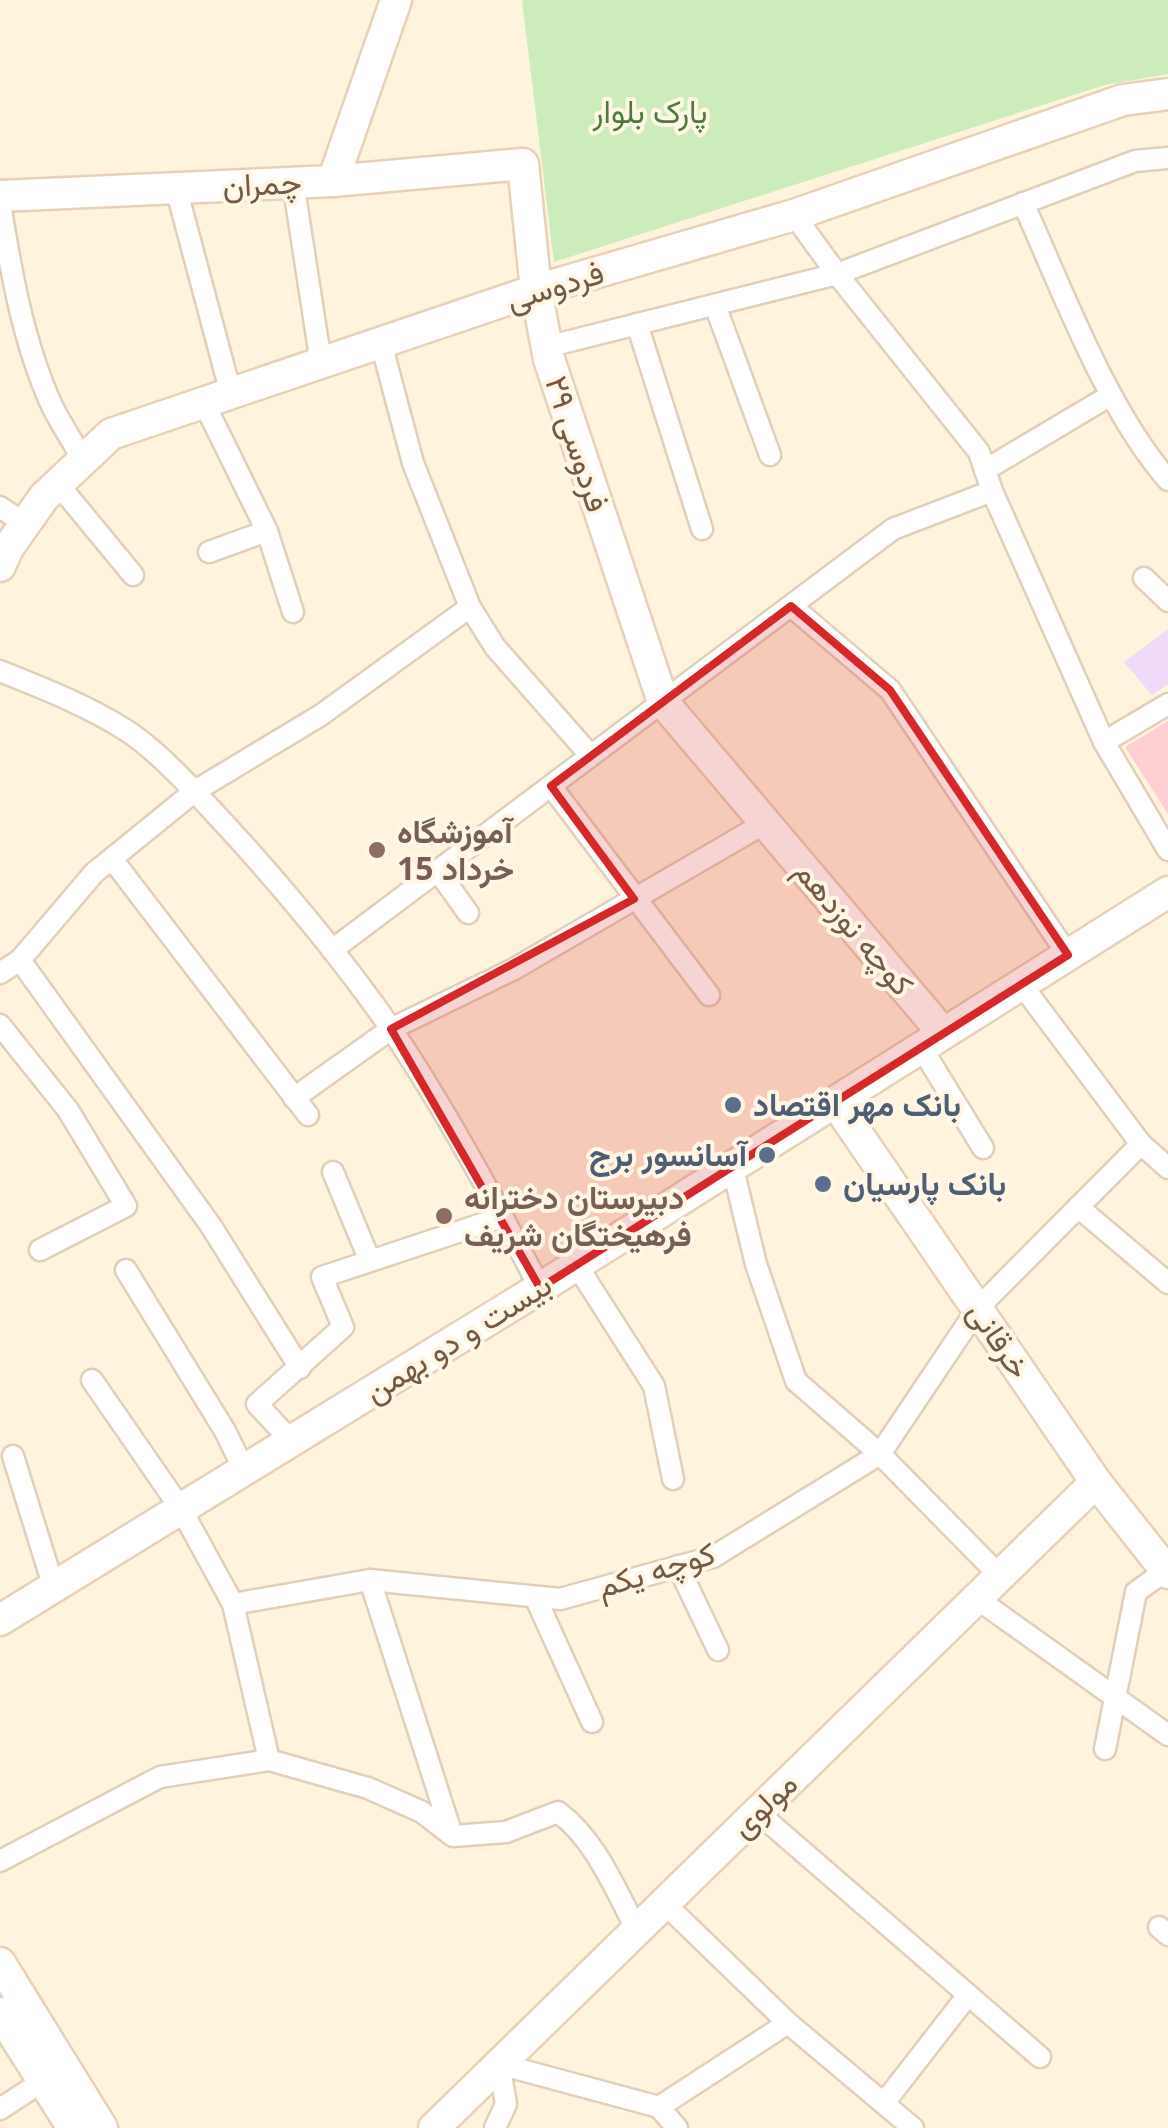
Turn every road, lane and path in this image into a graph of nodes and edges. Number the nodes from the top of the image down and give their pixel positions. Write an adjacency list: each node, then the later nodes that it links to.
1 (396, 0): 5 (street)
2 (1168, 94): 10 (street, فردوسی)
3 (1168, 158): 9 (street)
4 (523, 164): 5 (street, چمران); 12 (street, فردوسی ۲۹)
5 (333, 180): 6 (street, چمران)
6 (293, 182): 7 (street, چمران); 17 (street)
7 (176, 188): 8 (street, چمران); 19 (street)
8 (0, 200): 21 (street)
9 (1022, 203): 11 (street); 18 (street)
10 (794, 216): 11 (street); 12 (street, فردوسی)
11 (836, 274): 13 (street); 22 (street)
12 (536, 290): 15 (street, فردوسی); 16 (street, فردوسی ۲۹)
13 (715, 305): 14 (street); 20 (street)
14 (637, 324): 16 (street); 27 (street)
15 (381, 343): 17 (street, فردوسی); 35 (street)
16 (546, 347): 38 (street, فردوسی ۲۹)
17 (321, 363): 19 (street, فردوسی)
18 (1112, 395): 22 (street); 23 (street)
19 (217, 398): 21 (street, فردوسی); 28 (street)
20 (770, 455)
21 (84, 460): 24 (street, فردوسی)
22 (985, 470): 25 (street)
23 (1168, 480)
24 (58, 484): 26 (street, فردوسی); 31 (street)
25 (992, 491): 34 (street); 40 (street)
26 (11, 525): 30 (street, فردوسی)
27 (702, 529)
28 (267, 531): 29 (street); 36 (street)
29 (209, 552)
30 (0, 566)
31 (132, 576)
32 (1144, 578): 33 (street)
33 (1168, 601)
34 (791, 606): 38 (street); 52 (street)
35 (470, 607): 41 (street); 43 (street)
36 (293, 612)
37 (0, 671): 43 (street)
38 (663, 702): 41 (street); 44 (street, کوچه نوزدهم)
39 (1168, 704): 40 (street)
40 (1104, 742): 45 (street)
41 (590, 755): 42 (street)
42 (551, 786): 47 (street); 49 (street)
43 (194, 792): 46 (street); 51 (street)
44 (765, 823): 49 (street); 59 (street, کوچه نوزدهم)
45 (1168, 850)
46 (112, 859): 53 (street); 60 (street)
47 (438, 871): 50 (street); 51 (street)
48 (1168, 892): 52 (street, بیست و دو بهمن)
49 (634, 899): 56 (street); 58 (street)
50 (468, 913)
51 (332, 950): 58 (street)
52 (1068, 955): 55 (street, بیست و دو بهمن)
53 (20, 960): 54 (street); 77 (street)
54 (0, 973)
55 (1021, 984): 59 (street, بیست و دو بهمن); 63 (street)
56 (709, 995)
57 (0, 1025): 70 (street)
58 (391, 1029): 60 (street); 69 (street)
59 (932, 1040): 61 (street, بیست و دو بهمن); 64 (street)
60 (294, 1098): 62 (street)
61 (836, 1103): 65 (street, بیست و دو بهمن); 76 (street, خرقانی)
62 (308, 1116)
63 (1141, 1144): 66 (street); 68 (street, کوچه یکم)
64 (983, 1148)
65 (732, 1164): 72 (street, بیست و دو بهمن); 80 (street)
66 (1168, 1168)
67 (333, 1172): 71 (street)
68 (1078, 1206): 74 (street); 76 (street, کوچه یکم)
69 (503, 1217): 71 (street); 75 (street)
70 (40, 1250)
71 (370, 1261): 77 (street)
72 (576, 1264): 75 (street, بیست و دو بهمن); 83 (street)
73 (126, 1270): 82 (street)
74 (1168, 1283)
75 (540, 1288): 79 (street, بیست و دو بهمن)
76 (978, 1308): 80 (street, کوچه یکم); 84 (street, خرقانی)
77 (300, 1368): 79 (street)
78 (92, 1380): 85 (street)
79 (291, 1441): 82 (street, بیست و دو بهمن)
80 (880, 1454): 86 (street, کوچه یکم); 88 (street)
81 (13, 1456): 90 (street)
82 (244, 1470): 85 (street, بیست و دو بهمن)
83 (674, 1479)
84 (1096, 1482): 87 (street, خرقانی); 88 (street, مولوی)
85 (181, 1509): 90 (street, بیست و دو بهمن); 93 (street)
86 (678, 1566): 91 (street, کوچه یکم); 95 (street)
87 (1167, 1571): 96 (street)
88 (999, 1575): 92 (street, مولوی)
89 (370, 1580): 91 (street, کوچه یکم); 93 (street, کوچه یکم); 102 (street)
90 (54, 1588): 94 (street, بیست و دو بهمن)
91 (536, 1598): 97 (street)
92 (976, 1598): 96 (street); 101 (street, مولوی)
93 (232, 1604): 100 (street)
94 (0, 1620)
95 (718, 1650)
96 (1114, 1696): 98 (street); 99 (street)
97 (592, 1722)
98 (1168, 1734)
99 (1105, 1749)
100 (268, 1760): 102 (street); 103 (street)
101 (758, 1812): 104 (street, مولوی); 107 (street)
102 (452, 1836): 105 (street)
103 (0, 1861)
104 (663, 1902): 105 (street, مولوی); 109 (street)
105 (636, 1928): 111 (street, مولوی)
106 (0, 1963): 117 (street)
107 (968, 1994): 110 (street); 113 (street)
108 (0, 2013): 112 (street)
109 (788, 2023): 113 (street); 114 (street)
110 (1040, 2057)
111 (498, 2064): 114 (street); 118 (street, مولوی); 119 (street)
112 (42, 2082): 115 (street); 116 (street)
113 (884, 2103): 121 (street)
114 (659, 2107): 120 (street)
115 (0, 2109)
116 (73, 2128)
117 (102, 2128)
118 (434, 2128)
119 (495, 2128)
120 (677, 2128)
121 (913, 2128)

